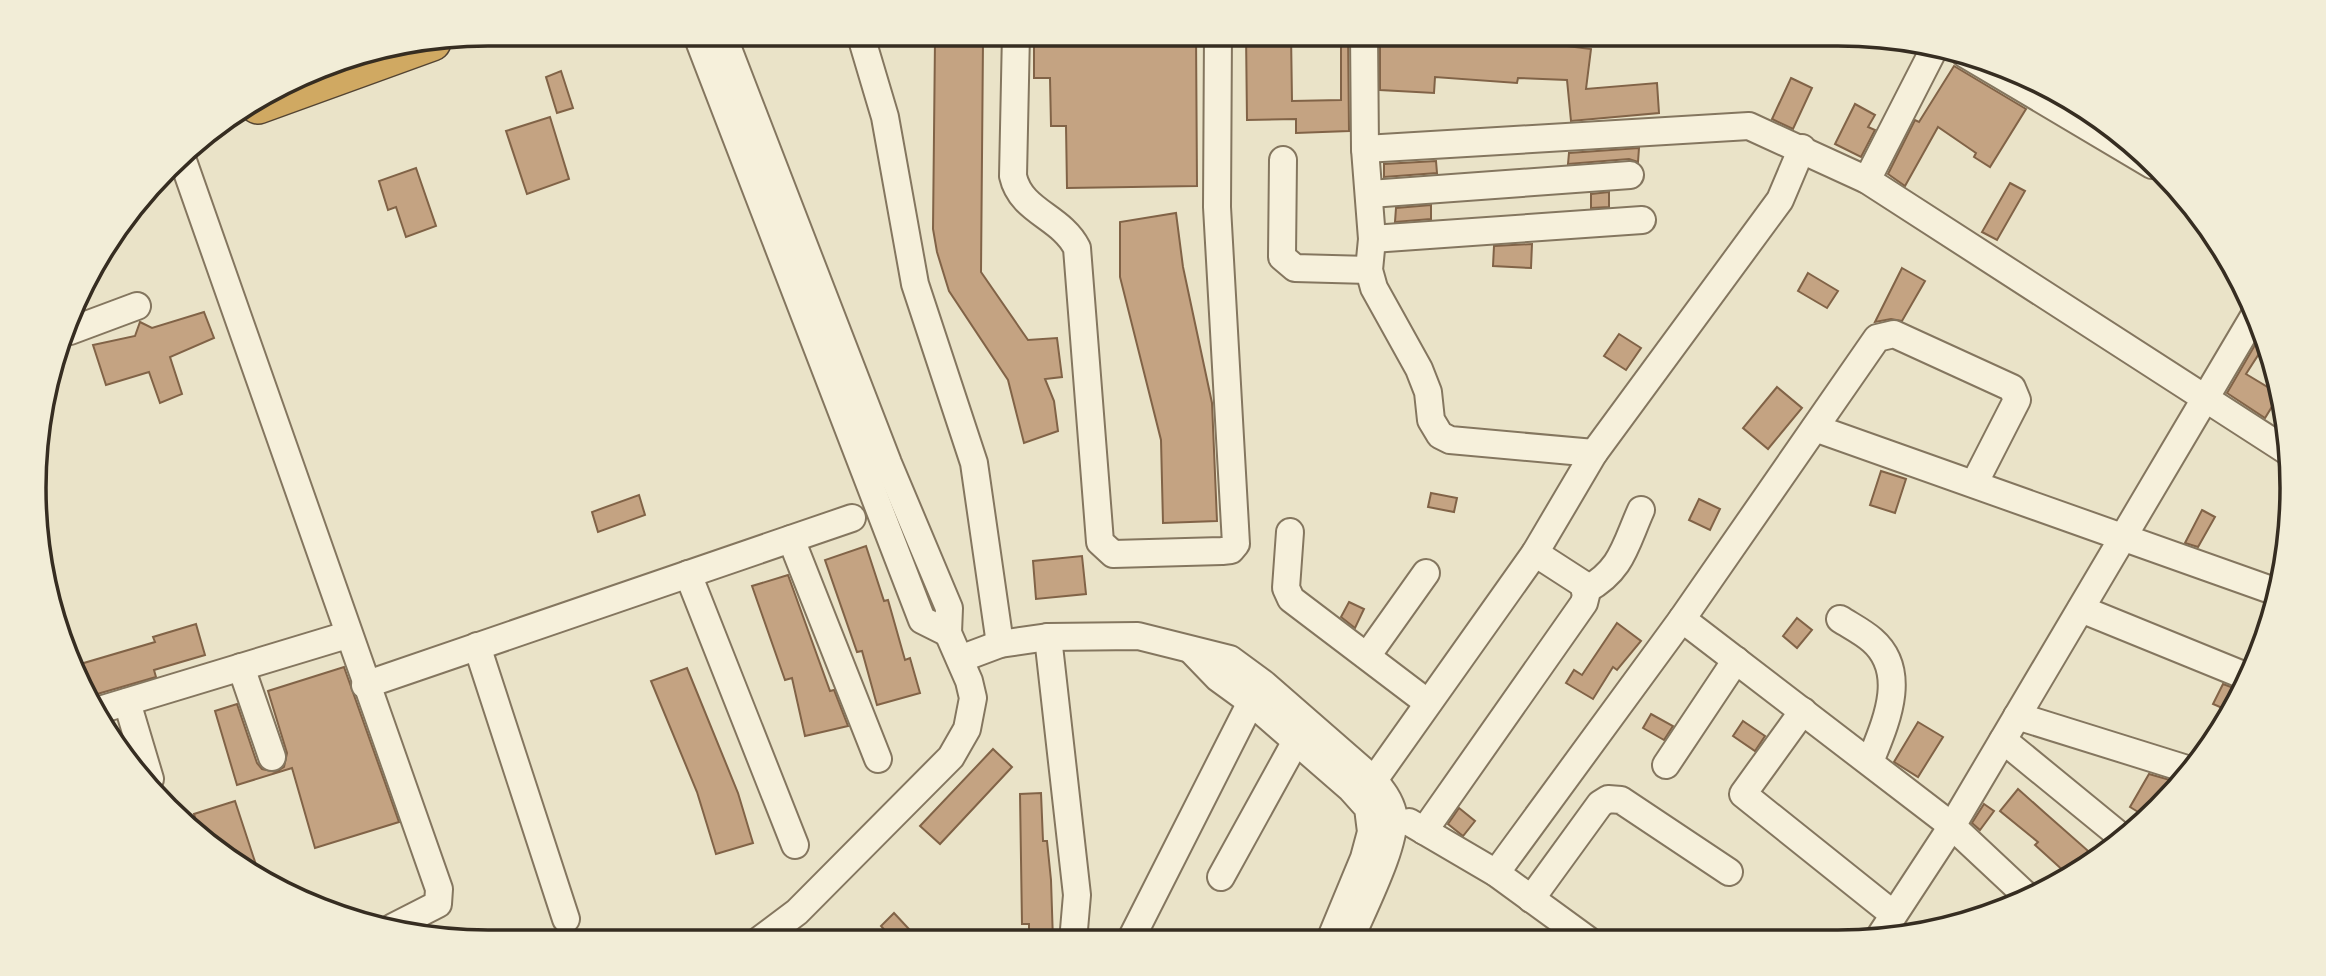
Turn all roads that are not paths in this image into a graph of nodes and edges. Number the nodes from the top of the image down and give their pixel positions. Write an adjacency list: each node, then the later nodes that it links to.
1 (701, 45): 43 (street)
2 (727, 45): 43 (street)
3 (864, 45): 46 (street)
4 (1016, 45): 5 (street)
5 (1218, 45)
6 (1364, 45): 13 (street)
7 (401, 54): 10 (highway)
8 (1931, 56): 17 (street)
9 (2007, 79): 11 (street)
10 (278, 99)
11 (2114, 142)
12 (1802, 148): 13 (street); 17 (street); 28 (street)
13 (1364, 149): 18 (street)
14 (1283, 160): 21 (street)
15 (185, 166): 44 (street)
16 (1630, 175): 18 (street)
17 (1867, 180): 25 (street)
18 (1370, 194): 20 (street)
19 (1642, 220): 20 (street)
20 (1372, 239): 21 (street)
21 (1369, 270): 28 (street)
22 (137, 306): 24 (street)
23 (2249, 324): 25 (street)
24 (75, 329)
25 (2205, 397): 27 (street); 33 (street)
26 (1815, 428): 29 (street); 29 (street); 41 (street)
27 (2279, 445)
28 (1594, 453): 35 (street)
29 (1974, 484): 33 (street)
30 (1641, 510): 39 (street)
31 (852, 519): 34 (street)
32 (1290, 532): 48 (street)
33 (2124, 535): 38 (street); 40 (street)
34 (792, 539): 37 (street); 63 (street)
35 (1535, 553): 39 (street); 56 (street)
36 (1426, 573): 48 (street)
37 (688, 574): 47 (street); 73 (street)
38 (2268, 589)
39 (1586, 590): 71 (street)
40 (2081, 609): 52 (street); 59 (street)
41 (1682, 619): 50 (street); 75 (street)
42 (1840, 619): 64 (street)
43 (948, 633): 49 (street)
44 (348, 635): 51 (street); 53 (street)
45 (1048, 637): 46 (street); 54 (street); 84 (street)
46 (1000, 644): 49 (street)
47 (477, 646): 53 (street); 80 (street)
48 (1367, 656): 56 (street)
49 (960, 659): 83 (street)
50 (1736, 660): 58 (street); 65 (street)
51 (241, 667): 55 (street); 62 (street)
52 (2240, 674)
53 (365, 685): 81 (street)
54 (1258, 693): 61 (street); 68 (street); 85 (street)
55 (127, 702): 57 (street); 67 (street)
56 (1429, 703): 68 (street)
57 (105, 709)
58 (1803, 711): 64 (street); 79 (street)
59 (2017, 716): 60 (street); 66 (street)
60 (2003, 740): 70 (street); 72 (street)
61 (1296, 741): 69 (street); 76 (street)
62 (272, 757)
63 (878, 759)
64 (1870, 762): 70 (street)
65 (1666, 765)
66 (2181, 767)
67 (147, 770)
68 (1374, 780): 69 (street)
69 (1380, 810): 71 (street); 86 (street); 87 (street)
70 (1952, 826): 77 (street); 79 (street)
71 (1424, 831): 75 (street)
72 (2116, 832)
73 (795, 845)
74 (1729, 872): 78 (street)
75 (1496, 873): 78 (street)
76 (1221, 877)
77 (2014, 894)
78 (1531, 899): 88 (street)
79 (1893, 914): 82 (street)
80 (566, 919)
81 (400, 921)
82 (1884, 928)
83 (775, 930)
84 (1074, 930)
85 (1136, 930)
86 (1334, 930)
87 (1354, 930)
88 (1574, 930)

